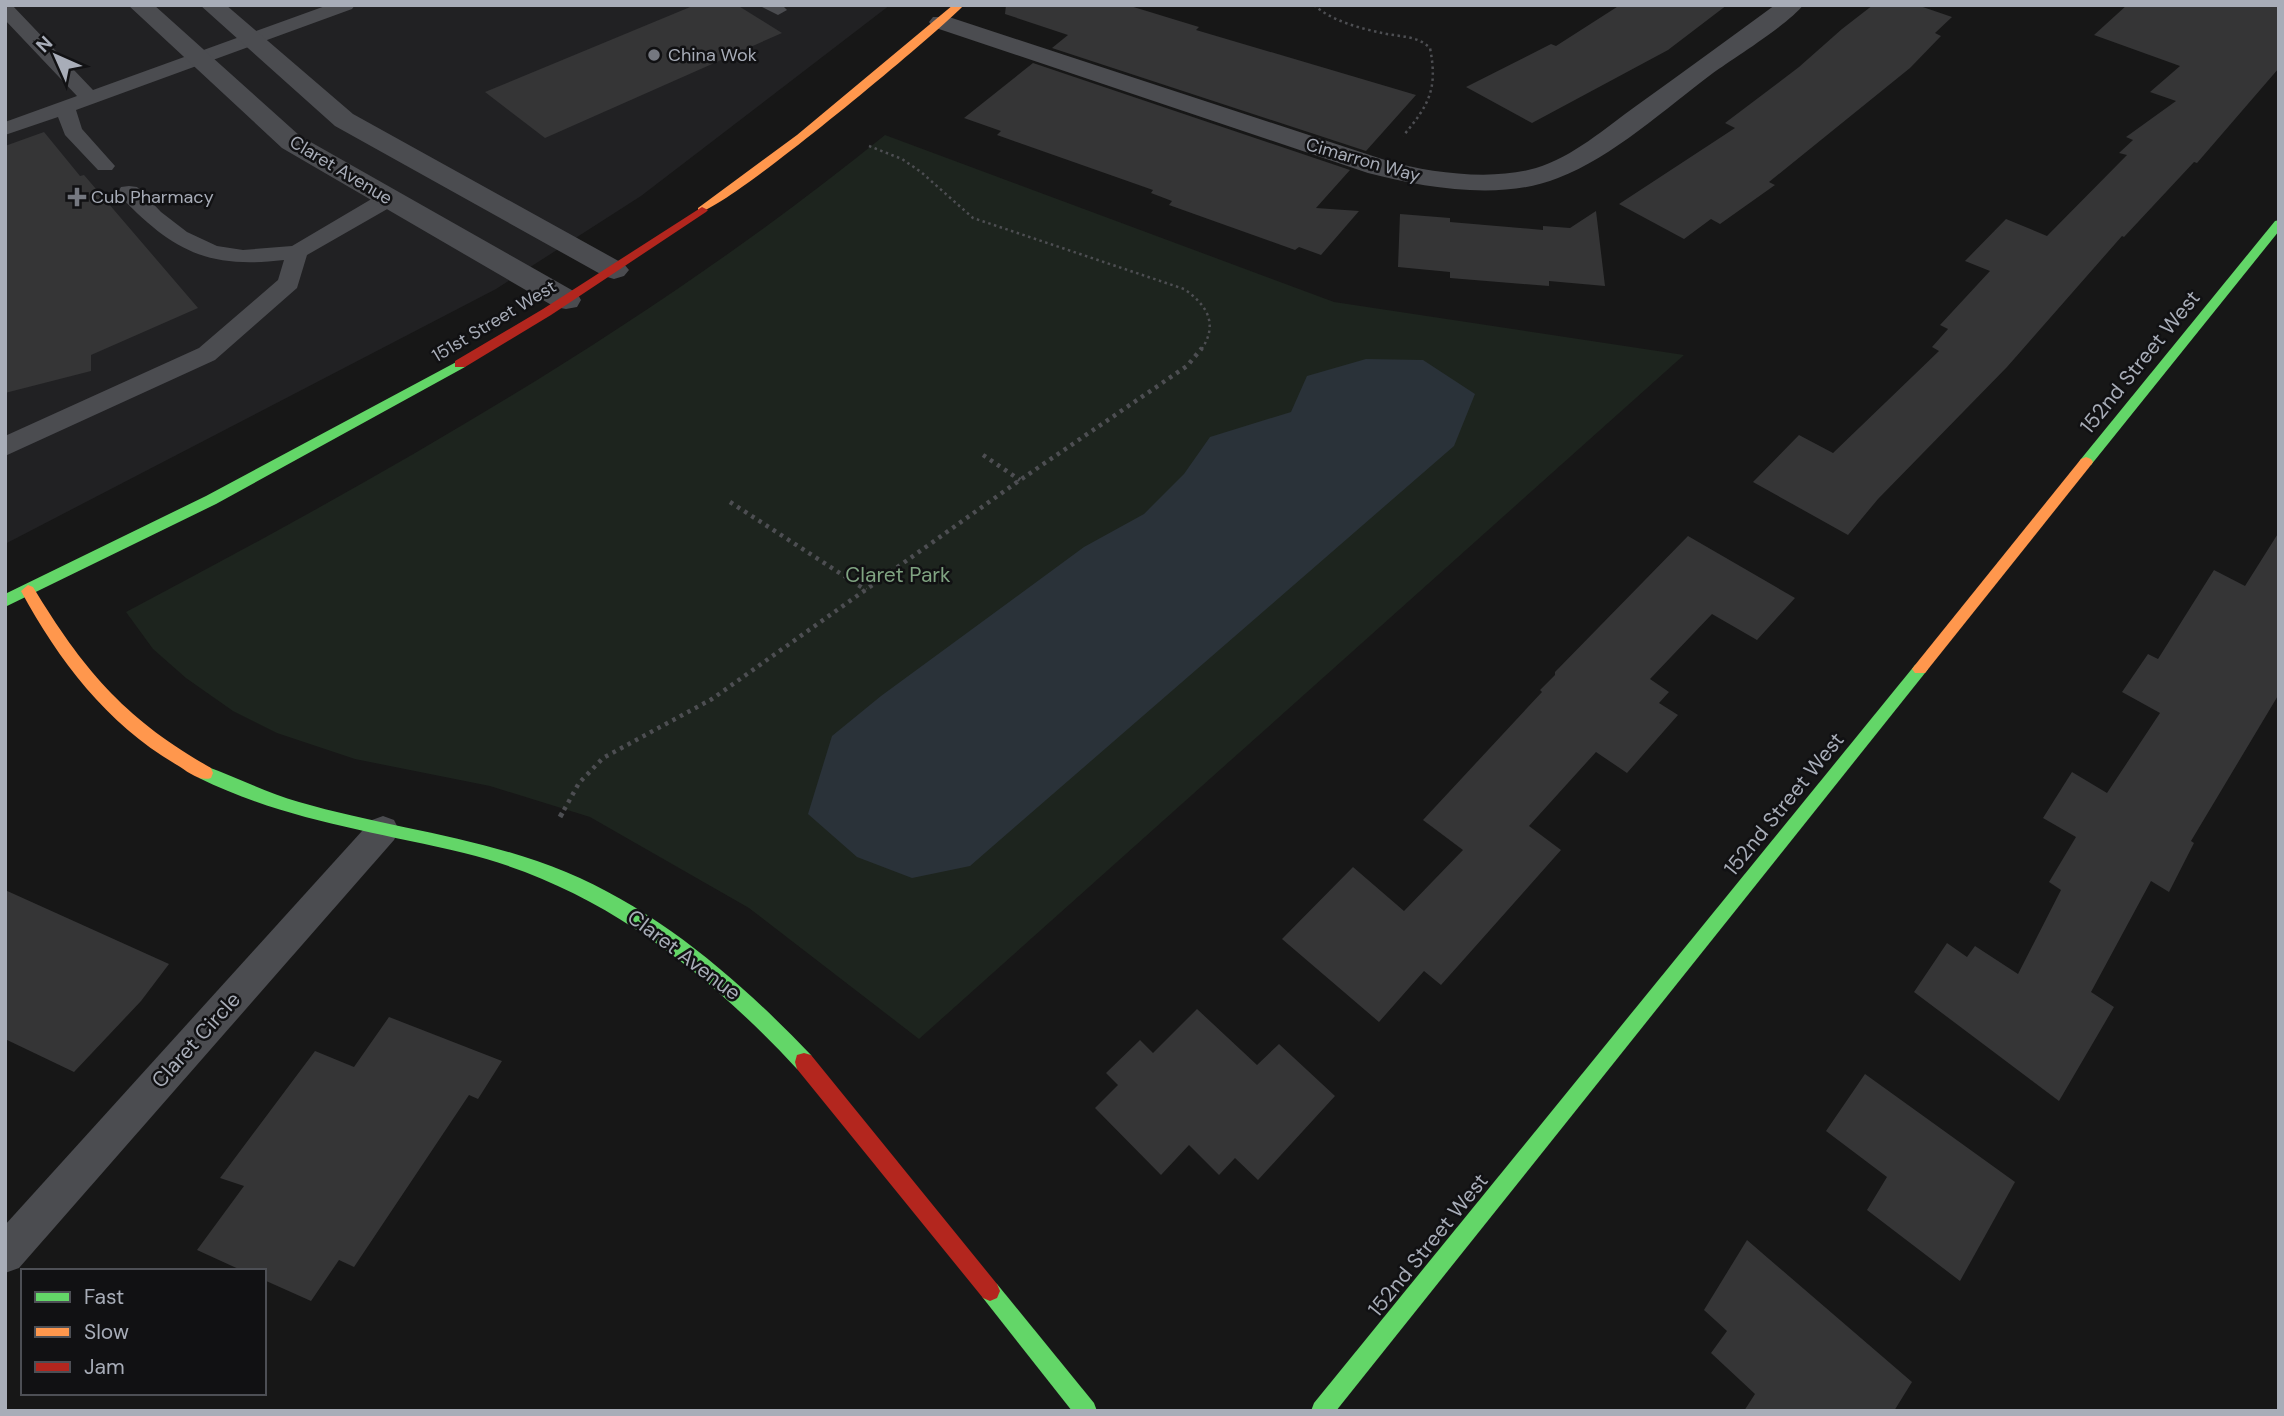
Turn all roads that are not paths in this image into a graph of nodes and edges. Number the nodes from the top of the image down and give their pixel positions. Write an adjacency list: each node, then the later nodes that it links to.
1 (140, 5): 8 (street, Claret Avenue)
2 (212, 5): 7 (street)
3 (346, 5): 7 (lane)
4 (1791, 5): 6 (street, Cimarron Way)
5 (5, 9): 9 (lane)
6 (950, 14): 17 (street, 151st Street West)
7 (252, 38): 8 (lane); 17 (street)
8 (198, 58): 9 (lane); 14 (street, Claret Avenue)
9 (90, 98): 10 (lane)
10 (65, 107): 11 (lane); 12 (lane)
11 (5, 129)
12 (105, 166)
13 (129, 192): 16 (lane)
14 (388, 199): 16 (lane); 18 (street, Claret Avenue)
15 (2279, 223): 25 (street, 152nd Street West)
16 (297, 251): 19 (lane)
17 (614, 270): 18 (street, 151st Street West)
18 (566, 300): 20 (street, 151st Street West)
19 (5, 447)
20 (28, 591): 21 (street, 151st Street West); 22 (street, Claret Avenue)
21 (5, 601)
22 (383, 830): 23 (lane, Claret Circle); 24 (street, Claret Avenue)
23 (6, 1251)
24 (1086, 1411)
25 (1322, 1411)

